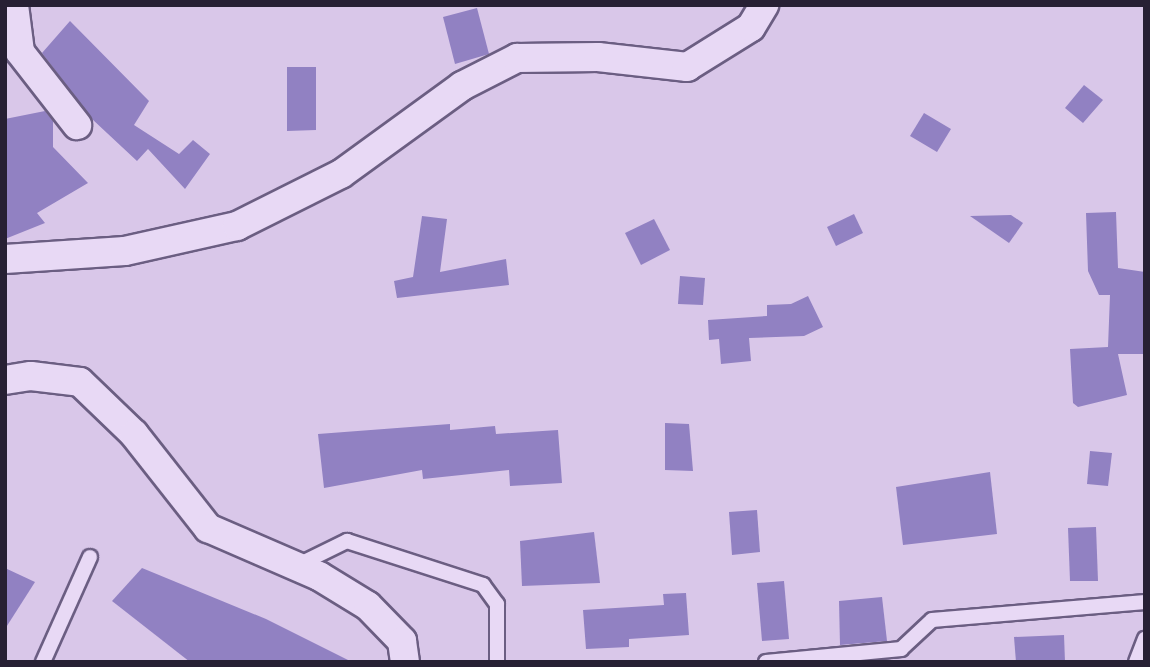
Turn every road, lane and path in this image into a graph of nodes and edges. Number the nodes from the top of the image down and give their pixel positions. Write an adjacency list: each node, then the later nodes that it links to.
1 (11, 5): 3 (street); 4 (street)
2 (764, 5): 5 (street)
3 (5, 10)
4 (77, 125)
5 (5, 259)
6 (5, 380): 8 (street)
7 (90, 557): 11 (lane)
8 (296, 566): 12 (street); 13 (lane)
9 (1145, 602): 14 (lane)
10 (1145, 639): 15 (lane)
11 (43, 662)
12 (405, 662)
13 (498, 662)
14 (766, 662)
15 (1136, 662)

